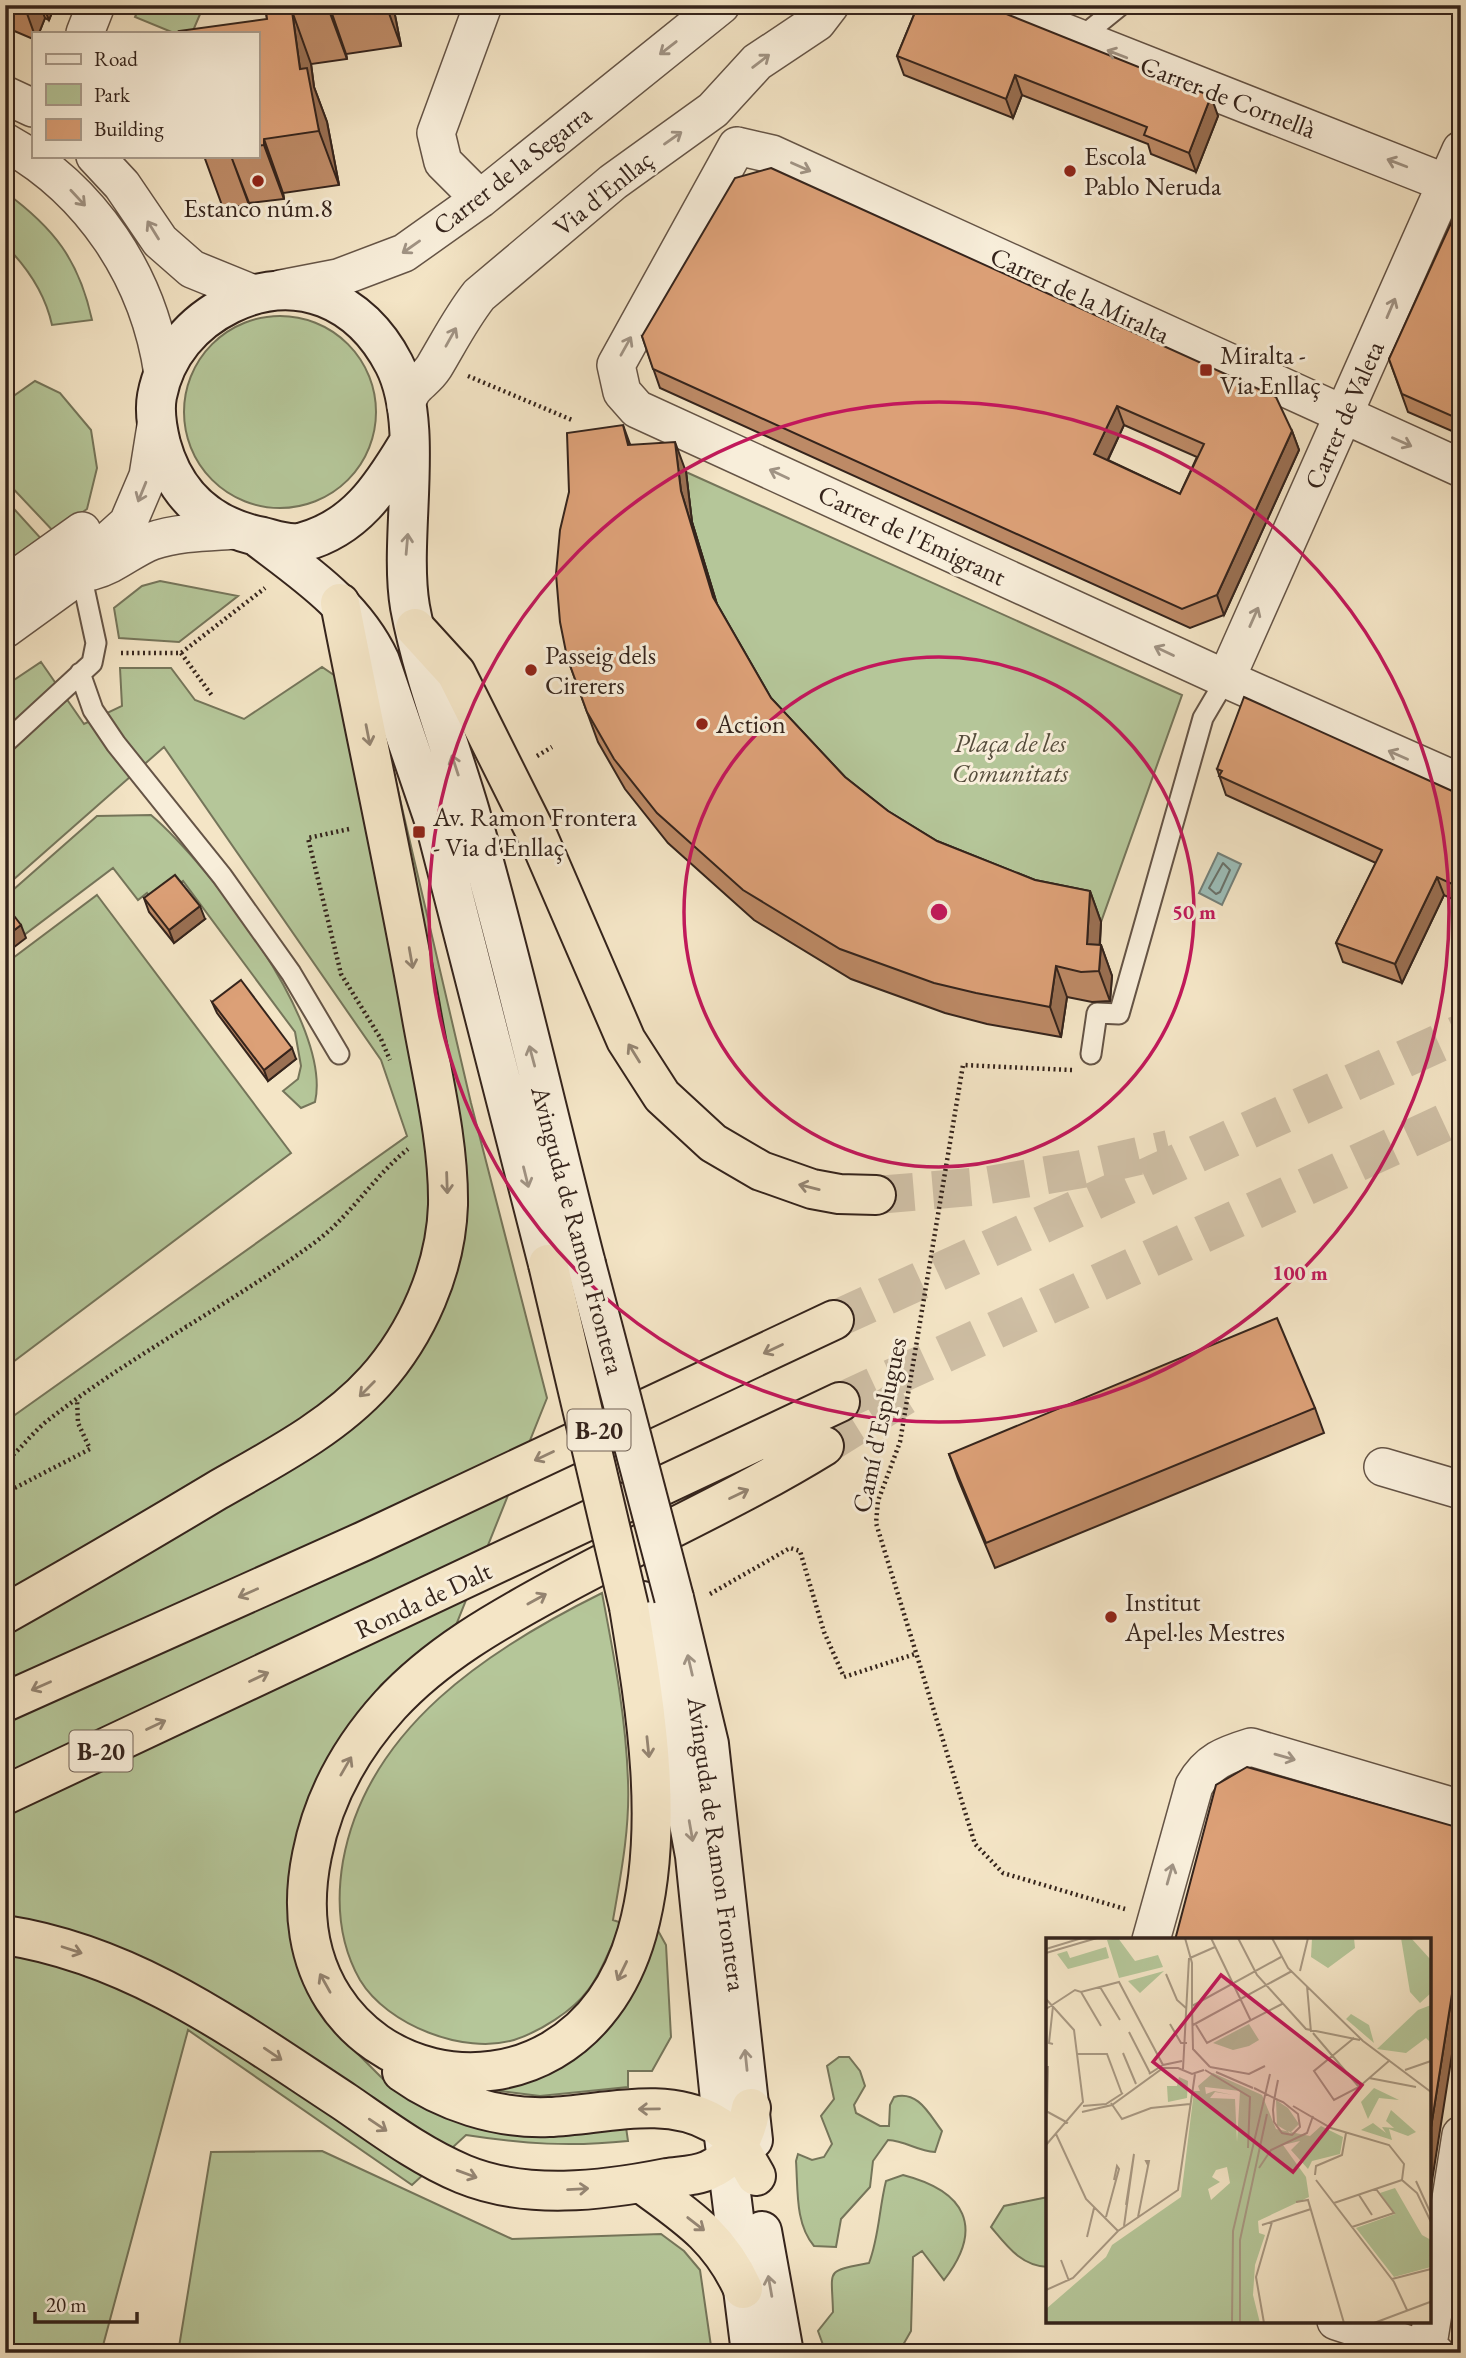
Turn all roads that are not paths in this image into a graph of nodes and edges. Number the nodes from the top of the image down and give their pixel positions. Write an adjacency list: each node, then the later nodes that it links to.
1 (96, 5): 7 (street)
2 (483, 5): 16 (street)
3 (722, 5): 16 (street, Carrer de la Segarra, one-way to 16)
4 (830, 5): 11 (street, Via d'Enllaç, one-way to 4)
5 (995, 5): 8 (street, Carrer de Cornellà)
6 (1121, 5): 8 (lane)
7 (85, 32)
8 (1079, 39): 15 (street, Carrer de Cornellà, one-way to 8)
9 (5, 95): 10 (street)
10 (32, 108)
11 (713, 110): 13 (street); 19 (street, Via d'Enllaç, one-way to 11)
12 (5, 142): 18 (street, one-way to 18)
13 (737, 146): 20 (street, Carrer de la Miralta, one-way to 20); 32 (street, Carrer de l'Emigrant, one-way to 13)
14 (97, 158): 17 (street, one-way to 14)
15 (1455, 174): 20 (street, Carrer de Valeta, one-way to 15)
16 (480, 199): 17 (street, Carrer de la Segarra, one-way to 17)
17 (265, 291): 18 (street); 19 (street)
18 (163, 374): 21 (street)
19 (407, 406): 22 (street)
20 (1344, 416): 23 (street, Carrer de la Miralta, one-way to 23); 32 (street, Carrer de Valeta, one-way to 20)
21 (156, 425): 25 (street); 26 (street, one-way to 26)
22 (407, 445): 25 (street); 29 (street, Avinguda de Ramon Frontera, one-way to 22)
23 (1461, 468)
24 (82, 531): 27 (street)
25 (246, 533): 26 (street); 28 (street, Avinguda de Ramon Frontera)
26 (81, 574): 30 (street); 31 (lane)
27 (5, 586)
28 (340, 603): 38 (street, Avinguda de Ramon Frontera, one-way to 38); 45 (highway, one-way to 45)
29 (415, 628): 37 (highway, one-way to 29); 44 (street, Avinguda de Ramon Frontera, one-way to 29, bridge)
30 (5, 629)
31 (80, 673): 33 (lane); 35 (lane)
32 (1226, 679): 34 (street, Carrer de l'Emigrant, one-way to 32); 36 (lane)
33 (5, 743)
34 (1461, 783)
35 (339, 1054)
36 (1091, 1054)
37 (876, 1195)
38 (548, 1264): 44 (highway, bridge)
39 (834, 1320): 46 (highway, B-20, one-way to 46)
40 (840, 1402): 47 (highway, Ronda de Dalt / B-20, one-way to 40)
41 (824, 1446): 51 (highway, one-way to 41)
42 (1383, 1467): 43 (street)
43 (1461, 1490)
44 (663, 1599): 51 (highway, one-way to 51); 53 (street, Avinguda de Ramon Frontera)
45 (5, 1614)
46 (5, 1702)
47 (5, 1795)
48 (1461, 1809): 49 (street, one-way to 48)
49 (1154, 1929)
50 (5, 1935): 54 (highway, one-way to 54)
51 (347, 2017): 53 (highway, one-way to 51)
52 (1461, 2135): 57 (street)
53 (739, 2143): 54 (highway); 55 (street, Avinguda de Ramon Frontera); 59 (street, Avinguda de Ramon Frontera, one-way to 53)
54 (641, 2183): 55 (highway, one-way to 55)
55 (743, 2289): 58 (street, Avinguda de Ramon Frontera)
56 (1342, 2323): 57 (street)
57 (1431, 2352)
58 (751, 2353)
59 (784, 2353)

